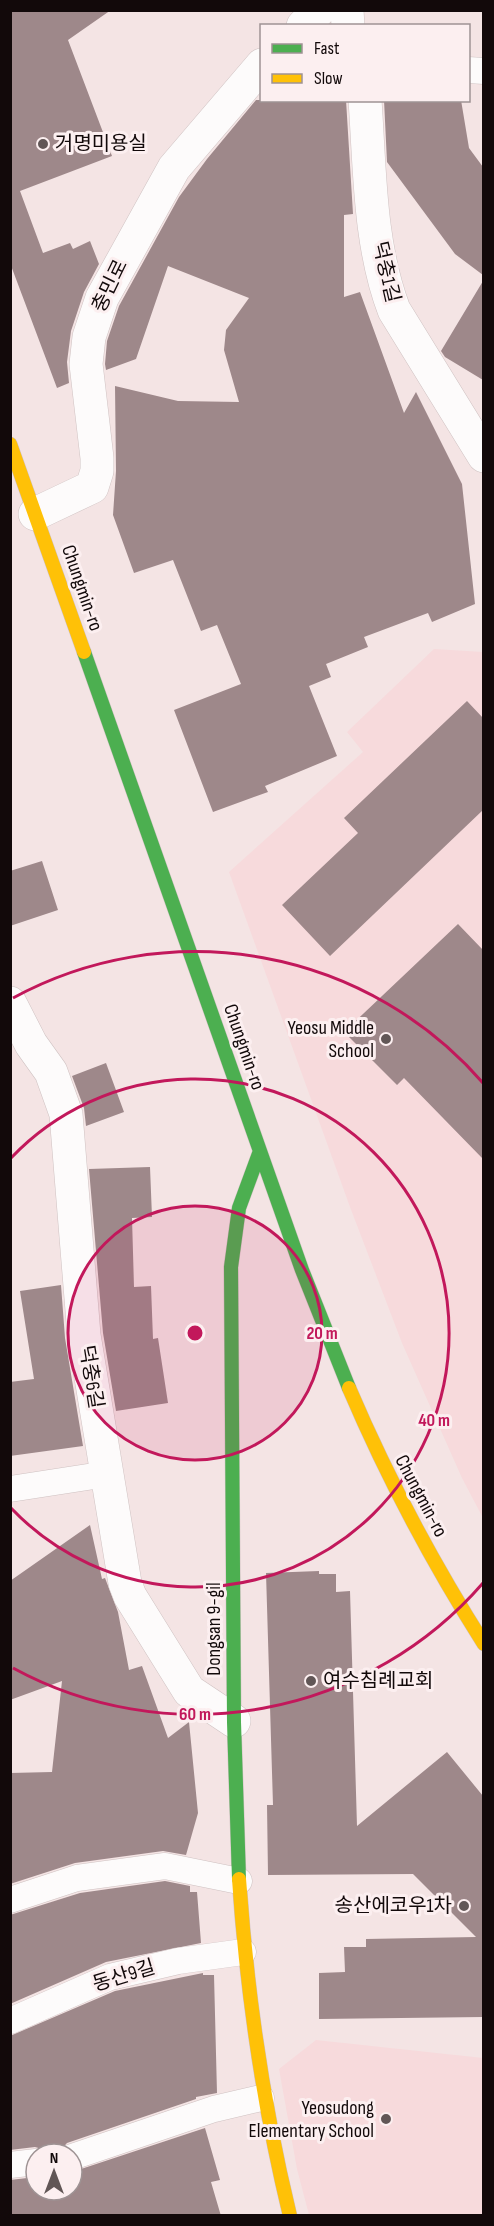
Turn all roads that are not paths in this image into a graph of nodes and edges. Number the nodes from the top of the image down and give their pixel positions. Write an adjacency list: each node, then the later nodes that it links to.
1 (319, 10): 2 (street)
2 (305, 24)
3 (260, 66): 7 (street, 충민로)
4 (365, 102): 6 (street, 덕충1길)
5 (10, 444): 7 (street, Chungmin-ro)
6 (483, 456)
7 (35, 514): 9 (street, Chungmin-ro)
8 (10, 1003): 10 (street, 덕충6길)
9 (260, 1150): 12 (street, Chungmin-ro); 13 (street, Dongsan 9-gil)
10 (107, 1474): 11 (lane); 13 (street, 덕충6길)
11 (10, 1490)
12 (483, 1644)
13 (234, 1721): 14 (street, Dongsan 9-gil)
14 (239, 1881): 15 (lane); 16 (street, Dongsan 9-gil)
15 (10, 1900)
16 (243, 1952): 17 (lane, 동산9길); 18 (street, Dongsan 9-gil)
17 (10, 2021)
18 (261, 2098): 19 (lane); 20 (street, Dongsan 9-gil)
19 (84, 2153)
20 (290, 2216)

